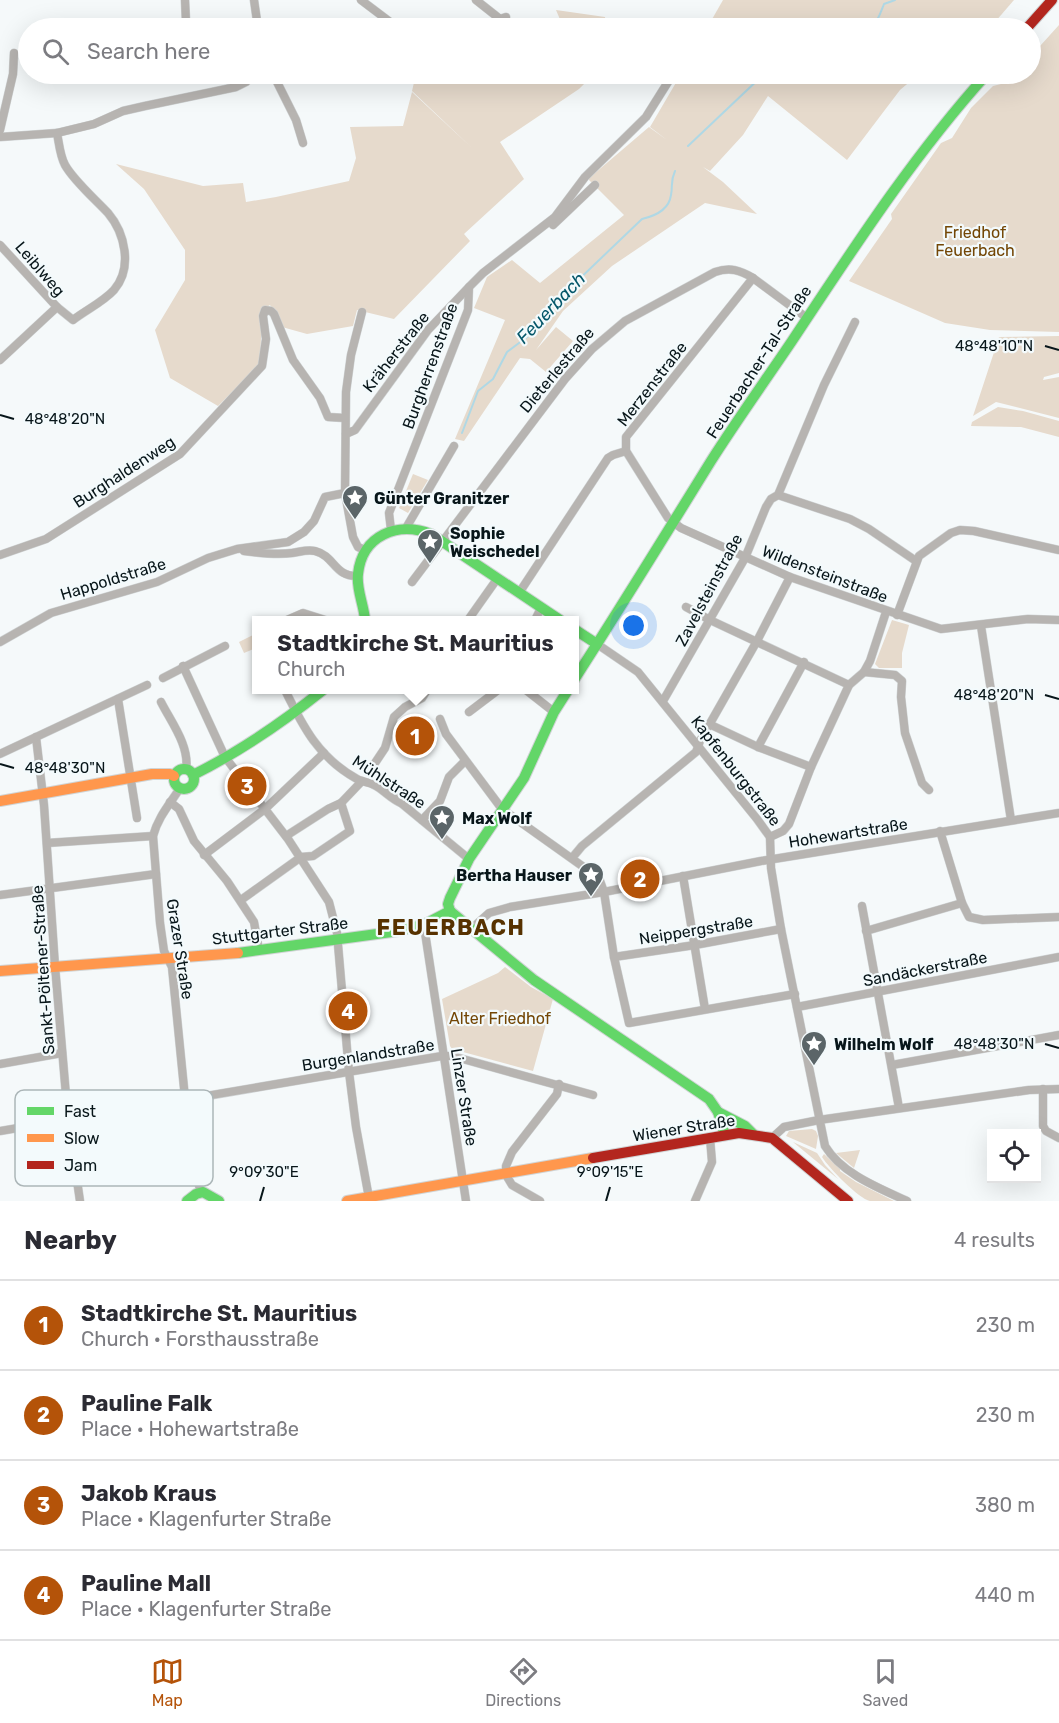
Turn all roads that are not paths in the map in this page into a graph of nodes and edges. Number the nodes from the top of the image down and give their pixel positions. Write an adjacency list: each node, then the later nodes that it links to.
1 (185, 0): 7 (street)
2 (254, 0): 8 (street)
3 (361, 0): 9 (street)
4 (476, 0): 10 (street)
5 (1052, 0): 12 (main road)
6 (506, 17): 11 (street)
7 (186, 18)
8 (257, 18)
9 (385, 18)
10 (498, 18)
11 (503, 18)
12 (1036, 18)
13 (14, 53): 18 (street)
14 (242, 84): 19 (street)
15 (278, 84): 21 (street)
16 (667, 84): 23 (street, Burgherrenstraße)
17 (978, 84): 29 (main road, Feuerbacher-Tal-Straße)
18 (0, 130)
19 (57, 133): 20 (street); 27 (street)
20 (0, 137)
21 (303, 143)
22 (595, 185): 23 (street)
23 (541, 230): 26 (street, Burgherrenstraße)
24 (0, 245): 27 (street, Leiblweg)
25 (753, 278): 29 (street, Dieterlestraße); 35 (street, Merzenstraße); 41 (street, Dieterlestraße)
26 (469, 287): 33 (street, Kräherstraße); 40 (street, Burgherrenstraße)
27 (57, 307): 31 (street, Leiblweg)
28 (362, 312): 32 (street)
29 (807, 318): 38 (main road, Feuerbacher-Tal-Straße)
30 (855, 322): 37 (street, Zavelsteinstraße)
31 (0, 360)
32 (345, 418): 33 (street); 45 (street, Burghaldenweg)
33 (346, 434): 36 (street)
34 (454, 446): 39 (street)
35 (626, 451): 38 (street, Wildensteinstraße); 52 (street, Merzenstraße)
36 (345, 494): 42 (street, Happoldstraße); 43 (street)
37 (778, 495): 46 (street, Zavelsteinstraße); 47 (street)
38 (674, 524): 46 (street, Wildensteinstraße); 67 (main road, Feuerbacher-Tal-Straße)
39 (406, 528): 40 (main road); 41 (main road)
40 (391, 530): 43 (main road)
41 (442, 541): 50 (main road); 51 (street, Dieterlestraße)
42 (237, 549): 48 (street, Happoldstraße); 66 (street, Happoldstraße)
43 (365, 550): 48 (main road)
44 (1059, 550): 47 (street)
45 (0, 555)
46 (745, 558): 49 (street, Wildensteinstraße); 61 (street, Zavelsteinstraße)
47 (916, 561): 56 (street)
48 (358, 576): 57 (main road)
49 (790, 577): 55 (street, Wildensteinstraße); 65 (street)
50 (496, 579): 52 (main road); 58 (street)
51 (412, 582)
52 (519, 593): 54 (main road)
53 (686, 607): 61 (street)
54 (541, 608): 59 (street); 60 (main road)
55 (886, 612): 56 (street, Wildensteinstraße); 72 (street)
56 (897, 615): 63 (street, Wildensteinstraße)
57 (364, 616)
58 (471, 616)
59 (537, 616)
60 (553, 616)
61 (710, 620): 65 (street); 83 (street, Zavelsteinstraße)
62 (1059, 620): 63 (street, Wildensteinstraße)
63 (981, 626): 114 (street)
64 (579, 632): 67 (main road, Kapfenburgstraße)
65 (757, 641): 69 (street); 89 (street)
66 (0, 642)
67 (597, 644): 71 (main road, Feuerbacher-Tal-Straße); 83 (street, Kapfenburgstraße)
68 (225, 646): 70 (street)
69 (804, 662): 75 (street); 92 (street)
70 (183, 666): 73 (street); 95 (street)
71 (579, 672)
72 (864, 672): 75 (street); 103 (street)
73 (164, 678)
74 (147, 685): 82 (street)
75 (849, 685): 97 (street)
76 (287, 694): 85 (street, Mühlstraße)
77 (318, 694): 85 (main road)
78 (424, 694): 107 (street)
79 (493, 694): 86 (street)
80 (531, 694): 87 (street)
81 (565, 694): 87 (main road)
82 (118, 699): 90 (street); 100 (street)
83 (663, 701): 91 (street, Kapfenburgstraße)
84 (161, 702): 98 (street)
85 (296, 712): 93 (street, Mühlstraße); 95 (main road)
86 (469, 712)
87 (554, 712): 110 (main road)
88 (440, 718): 96 (street)
89 (709, 724): 91 (street); 92 (street)
90 (36, 737): 94 (street); 104 (street, Sankt-Pöltener-Straße)
91 (698, 745): 118 (street, Kapfenburgstraße); 122 (street)
92 (758, 747): 97 (street)
93 (324, 753): 101 (street, Mühlstraße); 109 (street)
94 (0, 754)
95 (225, 757): 98 (main road); 109 (street)
96 (465, 760): 110 (street); 113 (street)
97 (811, 767): 118 (street)
98 (190, 772): 99 (main road); 102 (main road)
99 (174, 776): 100 (main road); 102 (main road)
100 (131, 778): 104 (main road); 112 (street)
101 (362, 781): 107 (street, Mühlstraße); 108 (street)
102 (180, 788): 106 (street, Grazer Straße)
103 (929, 790)
104 (43, 794): 105 (main road); 119 (street, Sankt-Pöltener-Straße)
105 (0, 801)
106 (170, 802): 116 (street, Grazer Straße); 120 (street)
107 (401, 802): 113 (street, Mühlstraße)
108 (341, 803): 117 (street); 121 (street)
109 (265, 809): 117 (street); 120 (street)
110 (502, 809): 122 (street); 123 (main road)
111 (1059, 813): 114 (street, Hohewartstraße)
112 (137, 818)
113 (422, 820): 123 (street, Mühlstraße)
114 (1011, 820): 115 (street, Hohewartstraße)
115 (940, 831): 124 (street, Hohewartstraße); 131 (street)
116 (153, 836): 119 (street); 125 (street, Grazer Straße)
117 (286, 836): 121 (street)
118 (770, 837): 124 (street, Kapfenburgstraße)
119 (47, 843): 127 (street, Sankt-Pöltener-Straße)
120 (204, 855): 130 (street)
121 (301, 857): 130 (street); 139 (street)
122 (572, 858): 128 (street)
123 (469, 859): 133 (main road)
124 (771, 860): 126 (street, Hohewartstraße); 136 (street, Kapfenburgstraße)
125 (156, 874): 127 (street); 144 (street, Grazer Straße)
126 (683, 876): 128 (street, Hohewartstraße); 140 (street)
127 (50, 888): 129 (street); 145 (street, Sankt-Pöltener-Straße)
128 (604, 892): 137 (street, Hohewartstraße); 142 (street)
129 (0, 895)
130 (241, 900): 141 (street)
131 (962, 903): 134 (street); 138 (street)
132 (862, 906): 138 (street)
133 (450, 911): 135 (main road, Stuttgarter Straße); 137 (main road)
134 (1059, 917)
135 (424, 926): 139 (main road, Stuttgarter Straße); 153 (street, Linzer Straße)
136 (782, 929): 140 (street, Neippergstraße); 148 (street, Kapfenburgstraße)
137 (470, 930): 165 (main road)
138 (866, 931): 147 (street)
139 (338, 940): 141 (main road, Stuttgarter Straße); 156 (street)
140 (695, 945): 142 (street, Neippergstraße); 150 (street)
141 (259, 950): 144 (main road, Stuttgarter Straße)
142 (614, 957): 150 (street)
143 (1059, 957): 147 (street, Sandäckerstraße)
144 (168, 958): 145 (main road, Stuttgarter Straße); 161 (street, Grazer Straße)
145 (55, 966): 146 (main road, Stuttgarter Straße); 152 (street, Sankt-Pöltener-Straße)
146 (0, 971)
147 (877, 991): 149 (street, Sandäckerstraße); 155 (street)
148 (795, 994): 149 (street, Kapfenburgstraße); 150 (street)
149 (797, 1008): 166 (street, Kapfenburgstraße)
150 (705, 1009)
151 (1059, 1035): 155 (street)
152 (62, 1053): 154 (street); 160 (street, Sankt-Pöltener-Straße)
153 (444, 1056): 156 (street, Burgenlandstraße); 157 (street, Burgenlandstraße); 175 (street, Linzer Straße)
154 (0, 1064)
155 (892, 1065): 164 (street)
156 (349, 1072): 162 (street, Burgenlandstraße); 179 (street)
157 (559, 1084): 163 (street, Burgenlandstraße); 174 (street)
158 (1043, 1089): 159 (street); 164 (street); 173 (street)
159 (1059, 1089)
160 (65, 1090)
161 (184, 1090)
162 (213, 1094)
163 (592, 1095)
164 (900, 1108): 166 (street)
165 (718, 1112): 169 (main road); 170 (main road)
166 (819, 1120): 172 (street); 188 (street, Kapfenburgstraße)
167 (15, 1128): 168 (street, Burgenlandstraße)
168 (0, 1131)
169 (753, 1134): 170 (main road, Wiener Straße); 172 (main road, Wiener Straße)
170 (725, 1135): 171 (main road, Wiener Straße)
171 (710, 1138): 174 (main road, Wiener Straße); 186 (street)
172 (772, 1138): 187 (main road)
173 (1059, 1138)
174 (506, 1175): 175 (main road, Wiener Straße); 185 (street)
175 (464, 1182): 179 (main road, Wiener Straße); 184 (street, Linzer Straße)
176 (78, 1186): 180 (street, Sankt-Pöltener-Straße)
177 (199, 1186): 178 (street, Grazer Straße)
178 (200, 1191): 181 (main road); 182 (main road)
179 (369, 1198): 183 (main road, Wiener Straße)
180 (80, 1201)
181 (187, 1201)
182 (219, 1201)
183 (347, 1201)
184 (466, 1201)
185 (540, 1201)
186 (695, 1201)
187 (848, 1201)
188 (907, 1201)

